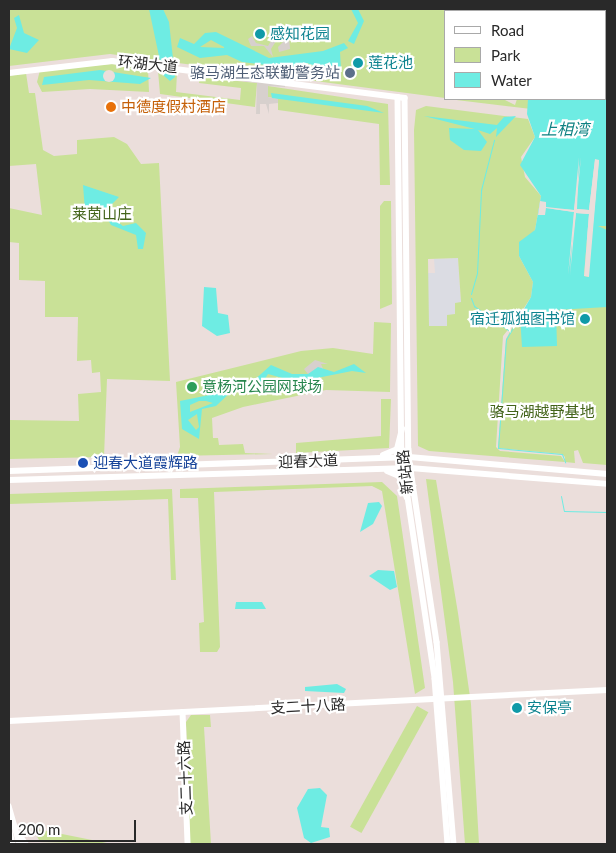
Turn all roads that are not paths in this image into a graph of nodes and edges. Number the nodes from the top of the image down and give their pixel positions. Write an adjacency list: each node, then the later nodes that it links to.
1 (9, 73): 2 (street, 环湖大道)
2 (398, 97): 3 (street, 环湖大道); 4 (street, 新站路)
3 (406, 98): 5 (street, 新站路)
4 (402, 429): 5 (street, 新站路); 7 (main road)
5 (406, 457): 6 (main road, 迎春大道); 10 (street, 新站路); 12 (main road, 迎春大道)
6 (370, 459): 7 (main road, 迎春大道); 9 (main road)
7 (329, 460): 11 (main road, 迎春大道)
8 (336, 468): 9 (main road, 迎春大道); 13 (main road, 迎春大道); 15 (main road)
9 (370, 468): 10 (main road, 迎春大道)
10 (406, 468): 14 (main road, 迎春大道); 15 (street, 新站路); 17 (street, 新站路)
11 (9, 471)
12 (607, 474)
13 (9, 480)
14 (607, 484)
15 (407, 498): 17 (street, 新站路)
16 (607, 690): 17 (street, 支二十八路)
17 (440, 699): 18 (street, 支二十八路); 27 (street, 新站路); 28 (street, 新站路)
18 (183, 712): 19 (street, 支二十八路); 26 (street, 支二十六路)
19 (9, 721)
20 (9, 806): 21 (street)
21 (11, 815): 24 (street); 25 (street)
22 (9, 828): 23 (street)
23 (13, 844)
24 (20, 844)
25 (26, 844)
26 (188, 844)
27 (448, 844)
28 (454, 844)

